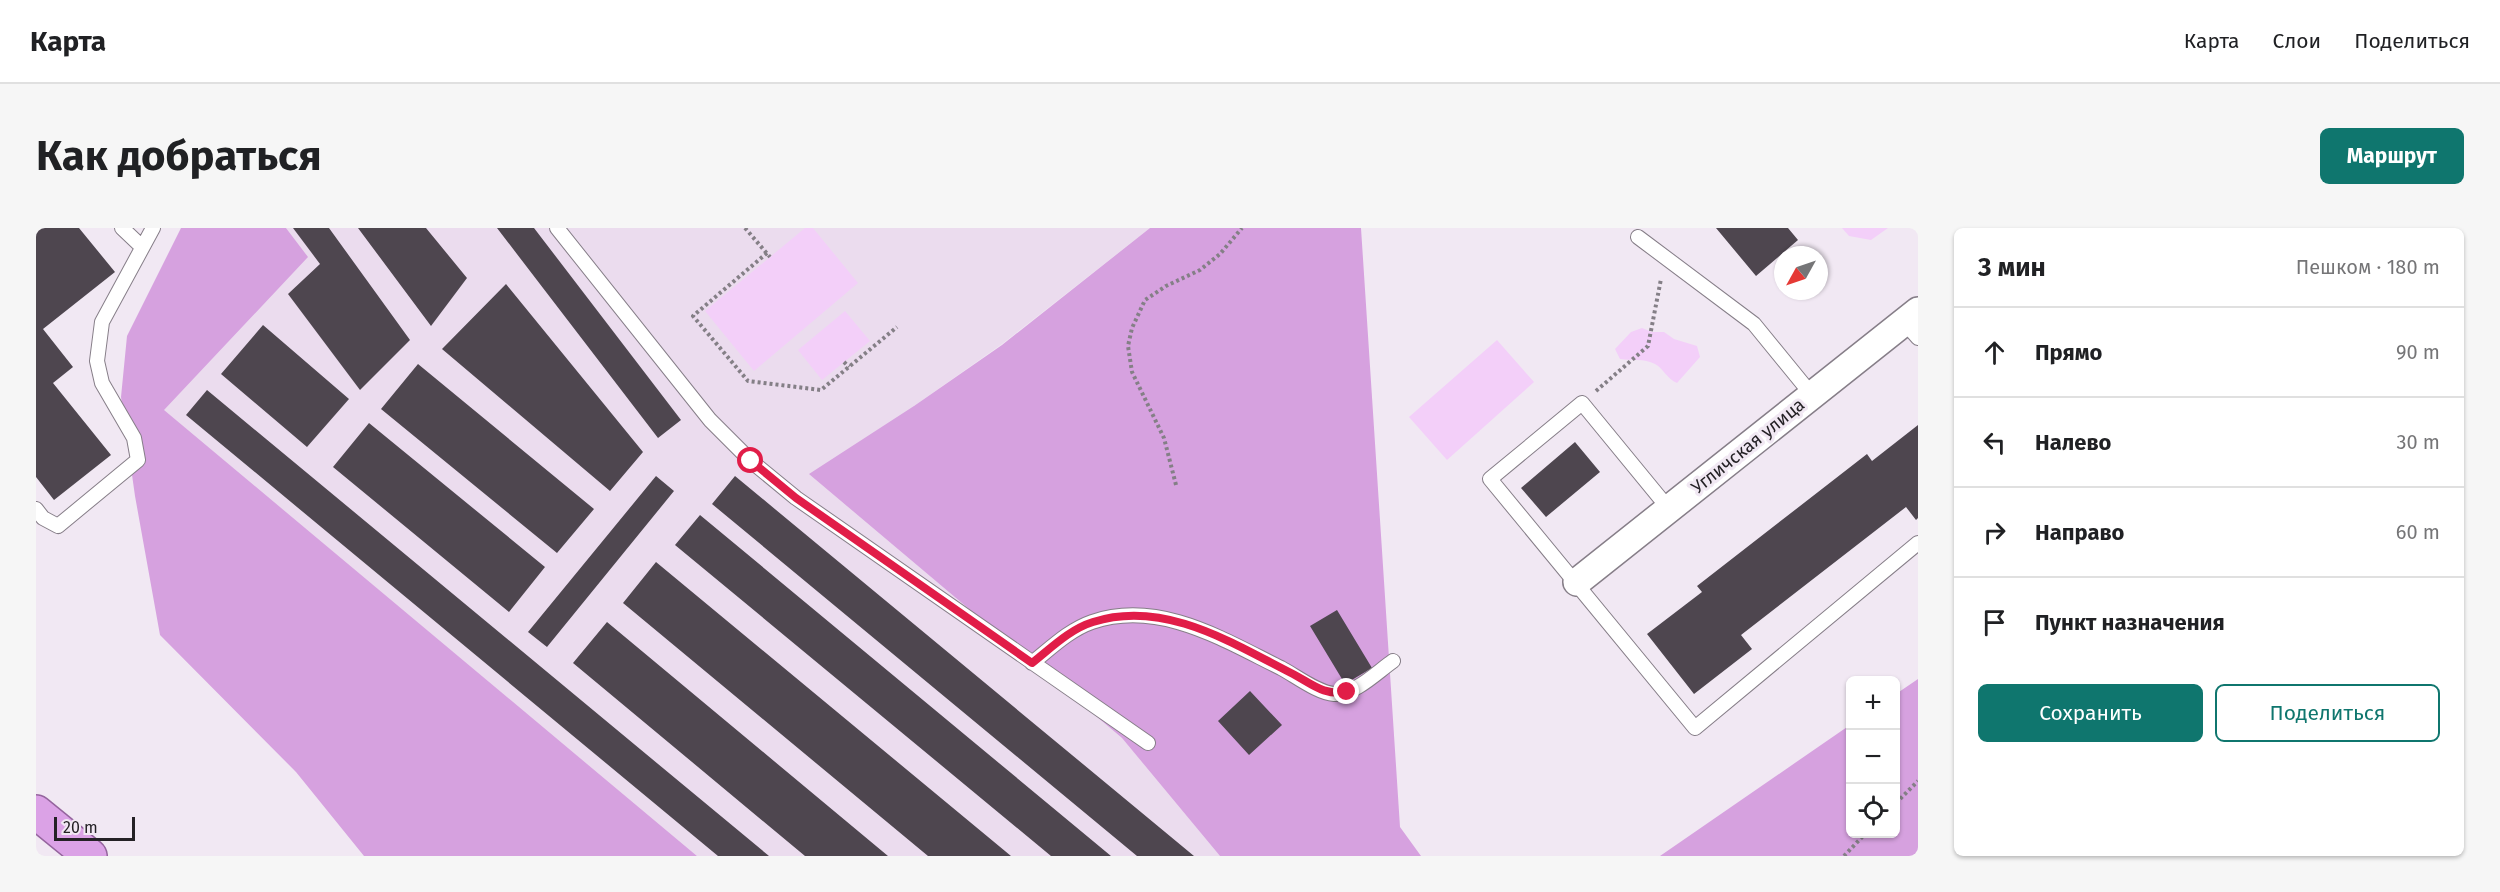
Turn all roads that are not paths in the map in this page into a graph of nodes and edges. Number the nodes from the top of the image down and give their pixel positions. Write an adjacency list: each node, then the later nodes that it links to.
1 (122, 228): 5 (lane)
2 (153, 228): 5 (lane)
3 (557, 228): 13 (lane)
4 (1638, 237): 7 (lane)
5 (142, 247): 8 (lane)
6 (1913, 323): 7 (street, Угличская улица)
7 (1812, 395): 9 (street, Угличская улица)
8 (36, 509)
9 (1669, 509): 11 (street, Угличская улица); 11 (lane)
10 (1918, 543): 11 (lane)
11 (1577, 582)
12 (1393, 661): 13 (lane)
13 (1032, 663): 14 (lane)
14 (1148, 743)
15 (36, 812): 16 (highway)
16 (90, 856)

